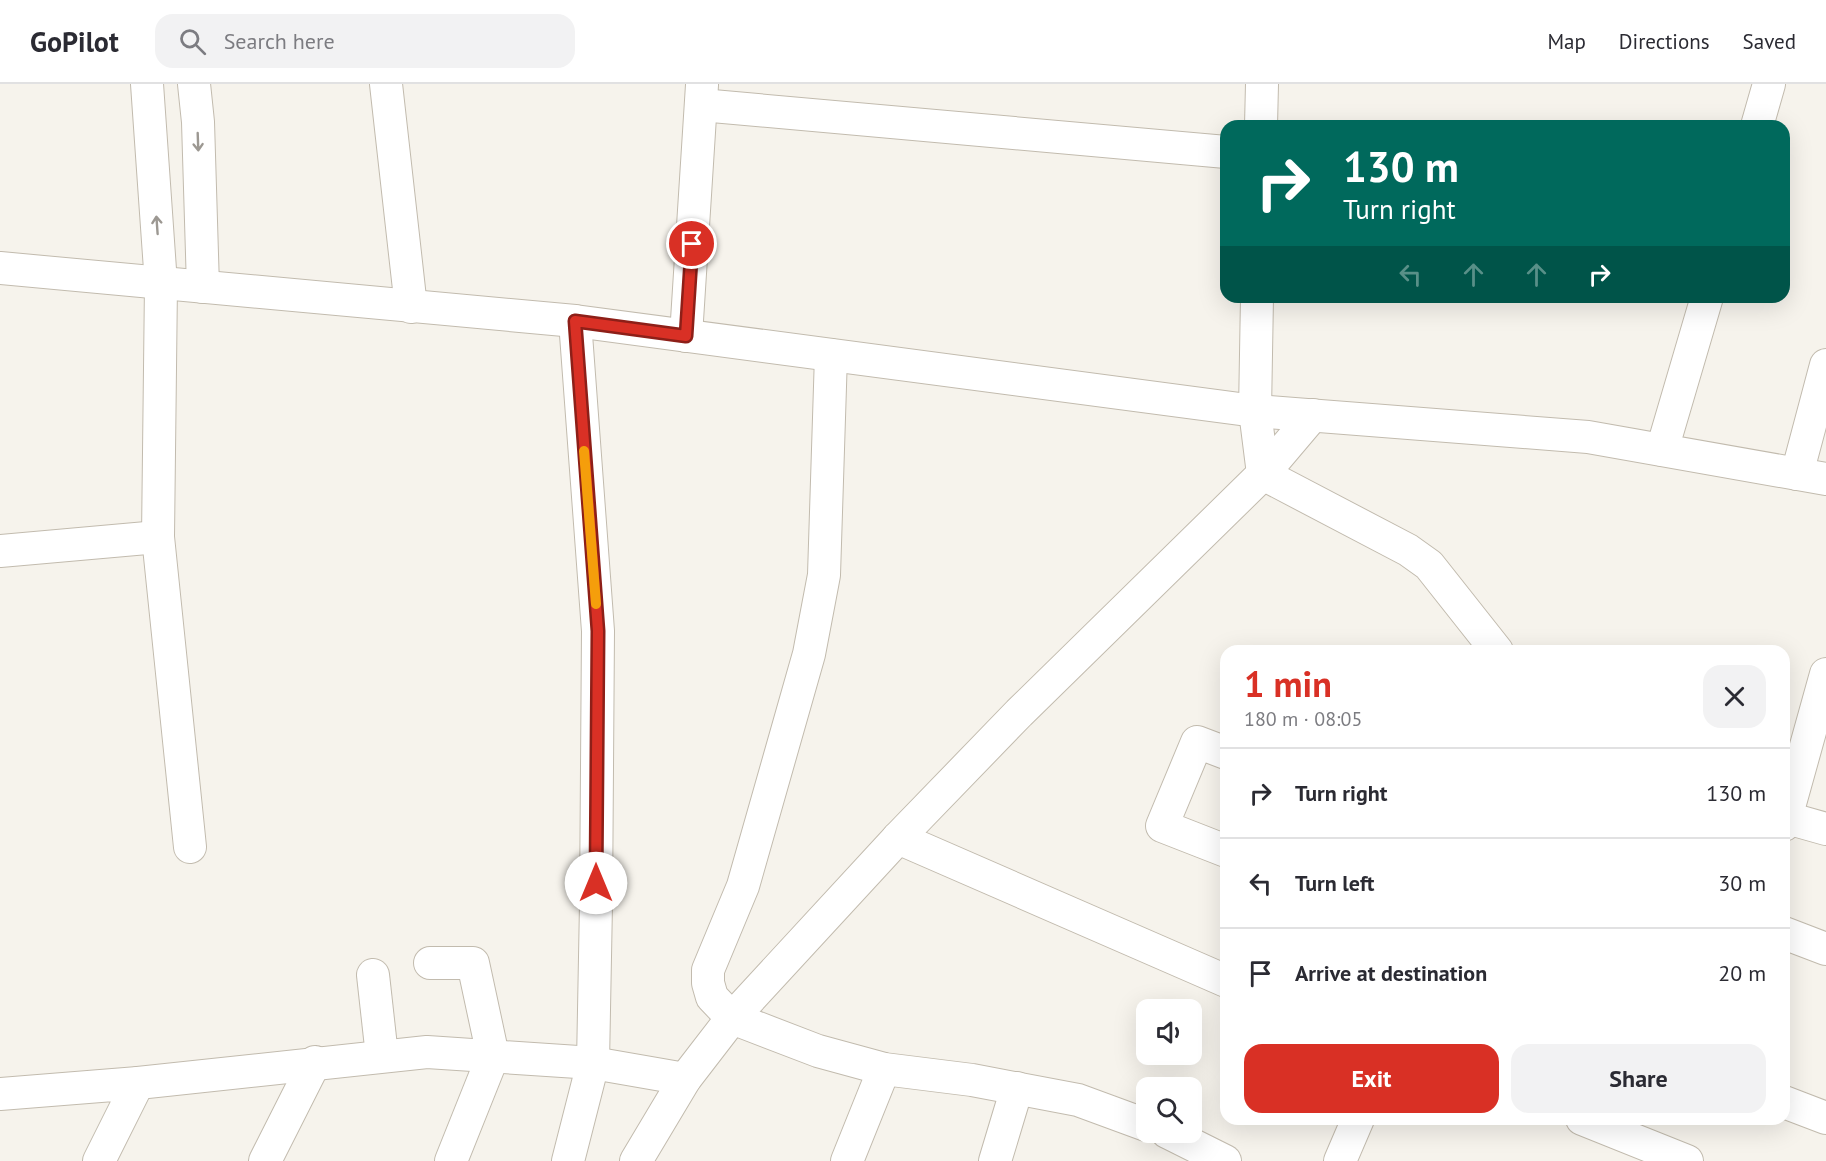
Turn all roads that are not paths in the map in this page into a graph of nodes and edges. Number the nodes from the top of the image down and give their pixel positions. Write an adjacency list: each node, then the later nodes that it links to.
1 (147, 84): 11 (street, one-way to 1)
2 (194, 84): 12 (street, one-way to 12)
3 (386, 84): 15 (street)
4 (1262, 84): 7 (street)
5 (1769, 84): 8 (street)
6 (701, 94): 9 (street); 17 (street)
7 (1261, 120)
8 (1759, 120)
9 (1220, 151)
10 (0, 267): 11 (street)
11 (161, 284): 12 (street); 25 (street)
12 (203, 287): 15 (street)
13 (1257, 303): 20 (street)
14 (1705, 303): 22 (street)
15 (411, 307): 16 (street)
16 (575, 321): 17 (street); 45 (street)
17 (686, 336): 18 (street)
18 (831, 355): 20 (street); 41 (street)
19 (1826, 365): 24 (street)
20 (1255, 411): 21 (street); 23 (street)
21 (1313, 416): 22 (street); 23 (street)
22 (1662, 450): 24 (street)
23 (1263, 474): 27 (street); 33 (street)
24 (1811, 476)
25 (158, 537): 26 (street); 34 (street)
26 (0, 550)
27 (1492, 645)
28 (1826, 674): 30 (street)
29 (1220, 751): 35 (street)
30 (1790, 803)
31 (1790, 822): 32 (street)
32 (1826, 830)
33 (898, 838): 40 (street); 41 (street)
34 (190, 847)
35 (1220, 848)
36 (1790, 935): 37 (street)
37 (1826, 950)
38 (430, 963): 43 (street)
39 (373, 975): 42 (street)
40 (1220, 978)
41 (732, 1018): 46 (street); 47 (street)
42 (382, 1056): 43 (street); 44 (street)
43 (493, 1056): 45 (street); 60 (street)
44 (315, 1062): 48 (street); 59 (street)
45 (592, 1063): 47 (street); 61 (street)
46 (884, 1069): 49 (street); 63 (street)
47 (685, 1079): 62 (street)
48 (138, 1083): 50 (street); 58 (street)
49 (1017, 1088): 53 (street); 64 (street)
50 (0, 1094)
51 (1790, 1104): 52 (street)
52 (1826, 1118)
53 (1136, 1121)
54 (1355, 1125): 66 (street)
55 (1599, 1125): 56 (street)
56 (1641, 1140): 67 (street)
57 (1172, 1144): 65 (street)
58 (99, 1161)
59 (266, 1161)
60 (451, 1161)
61 (568, 1161)
62 (636, 1161)
63 (847, 1161)
64 (995, 1161)
65 (1225, 1161)
66 (1340, 1161)
67 (1687, 1161)

